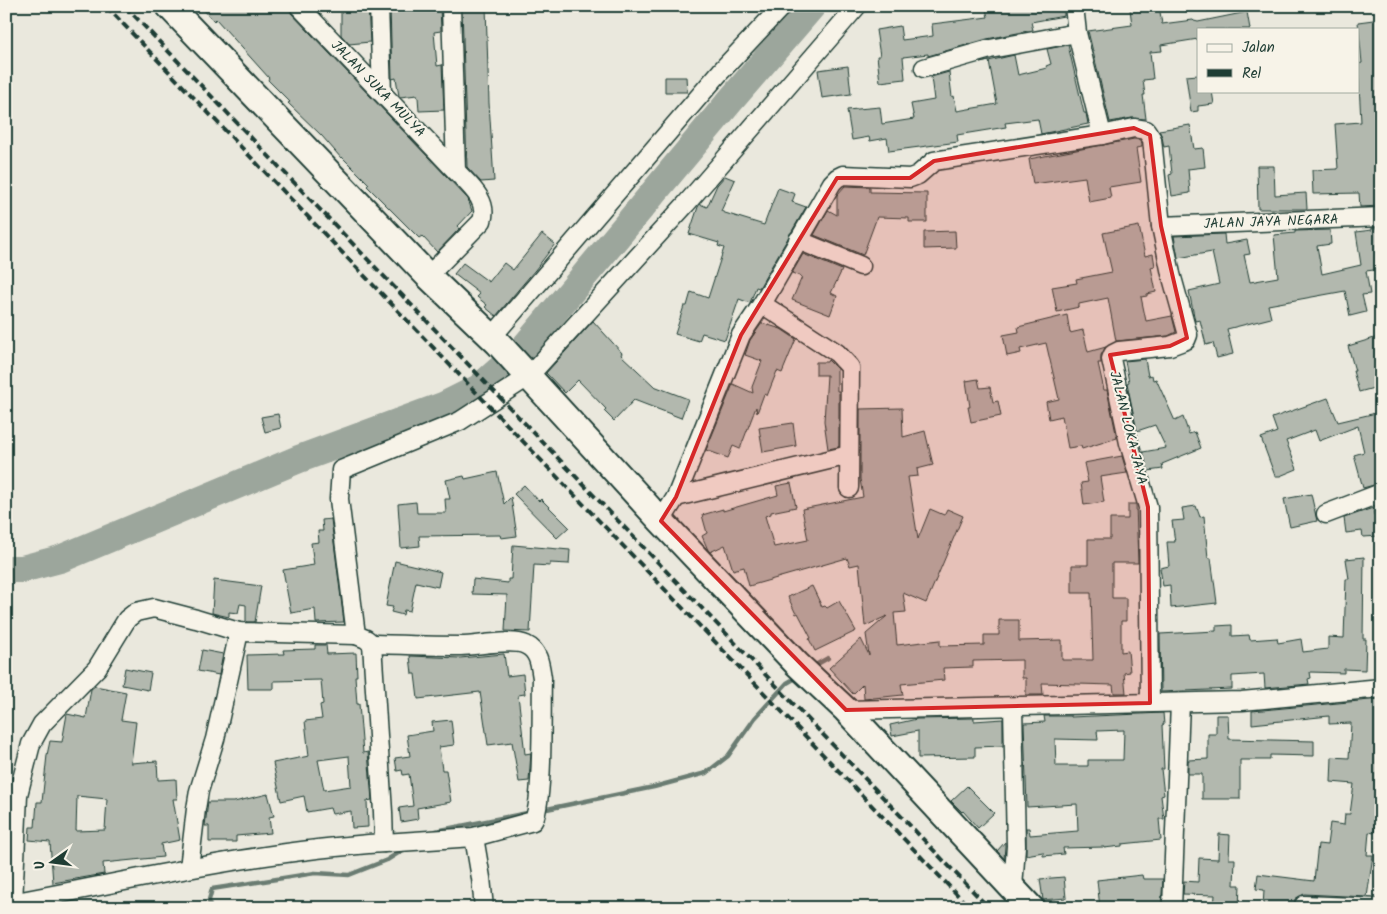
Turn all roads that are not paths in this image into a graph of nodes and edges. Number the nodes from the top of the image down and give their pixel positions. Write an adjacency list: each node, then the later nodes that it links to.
1 (169, 6): 17 (main road)
2 (379, 6): 10 (street)
3 (451, 6): 12 (street)
4 (782, 6): 19 (street)
5 (858, 6): 20 (street)
6 (1074, 6): 8 (street)
7 (305, 9): 10 (street, JALAN SUKA MULYA)
8 (1077, 33): 9 (street); 11 (street)
9 (924, 68)
10 (382, 93): 12 (street, JALAN SUKA MULYA)
11 (1102, 135): 14 (street, JALAN LOKA JAYA); 15 (street)
12 (456, 171): 17 (street, JALAN SUKA MULYA)
13 (1381, 217): 14 (street, JALAN JAYA NEGARA)
14 (1161, 226): 31 (street, JALAN LOKA JAYA)
15 (798, 240): 16 (street); 18 (street)
16 (861, 266)
17 (428, 276): 19 (main road)
18 (762, 304): 21 (street); 24 (street)
19 (495, 340): 20 (main road)
20 (525, 374): 26 (main road); 28 (street)
21 (849, 455): 22 (street); 24 (street)
22 (849, 488)
23 (1381, 493): 25 (street)
24 (676, 497): 26 (street)
25 (1326, 514)
26 (661, 521): 34 (main road)
27 (239, 632): 28 (street); 35 (street); 38 (street)
28 (356, 634): 29 (street)
29 (372, 644): 36 (street); 37 (street)
30 (1381, 688): 32 (street)
31 (1150, 703): 32 (street); 33 (street)
32 (1180, 704): 44 (street)
33 (1012, 707): 34 (street); 39 (street)
34 (846, 710): 39 (main road)
35 (12, 795): 40 (street)
36 (474, 837): 37 (street); 42 (street)
37 (384, 843): 38 (street)
38 (189, 868): 40 (street)
39 (1013, 888): 43 (main road)
40 (10, 903)
41 (1304, 905): 45 (street)
42 (484, 908)
43 (1031, 908)
44 (1172, 908)
45 (1379, 908)

